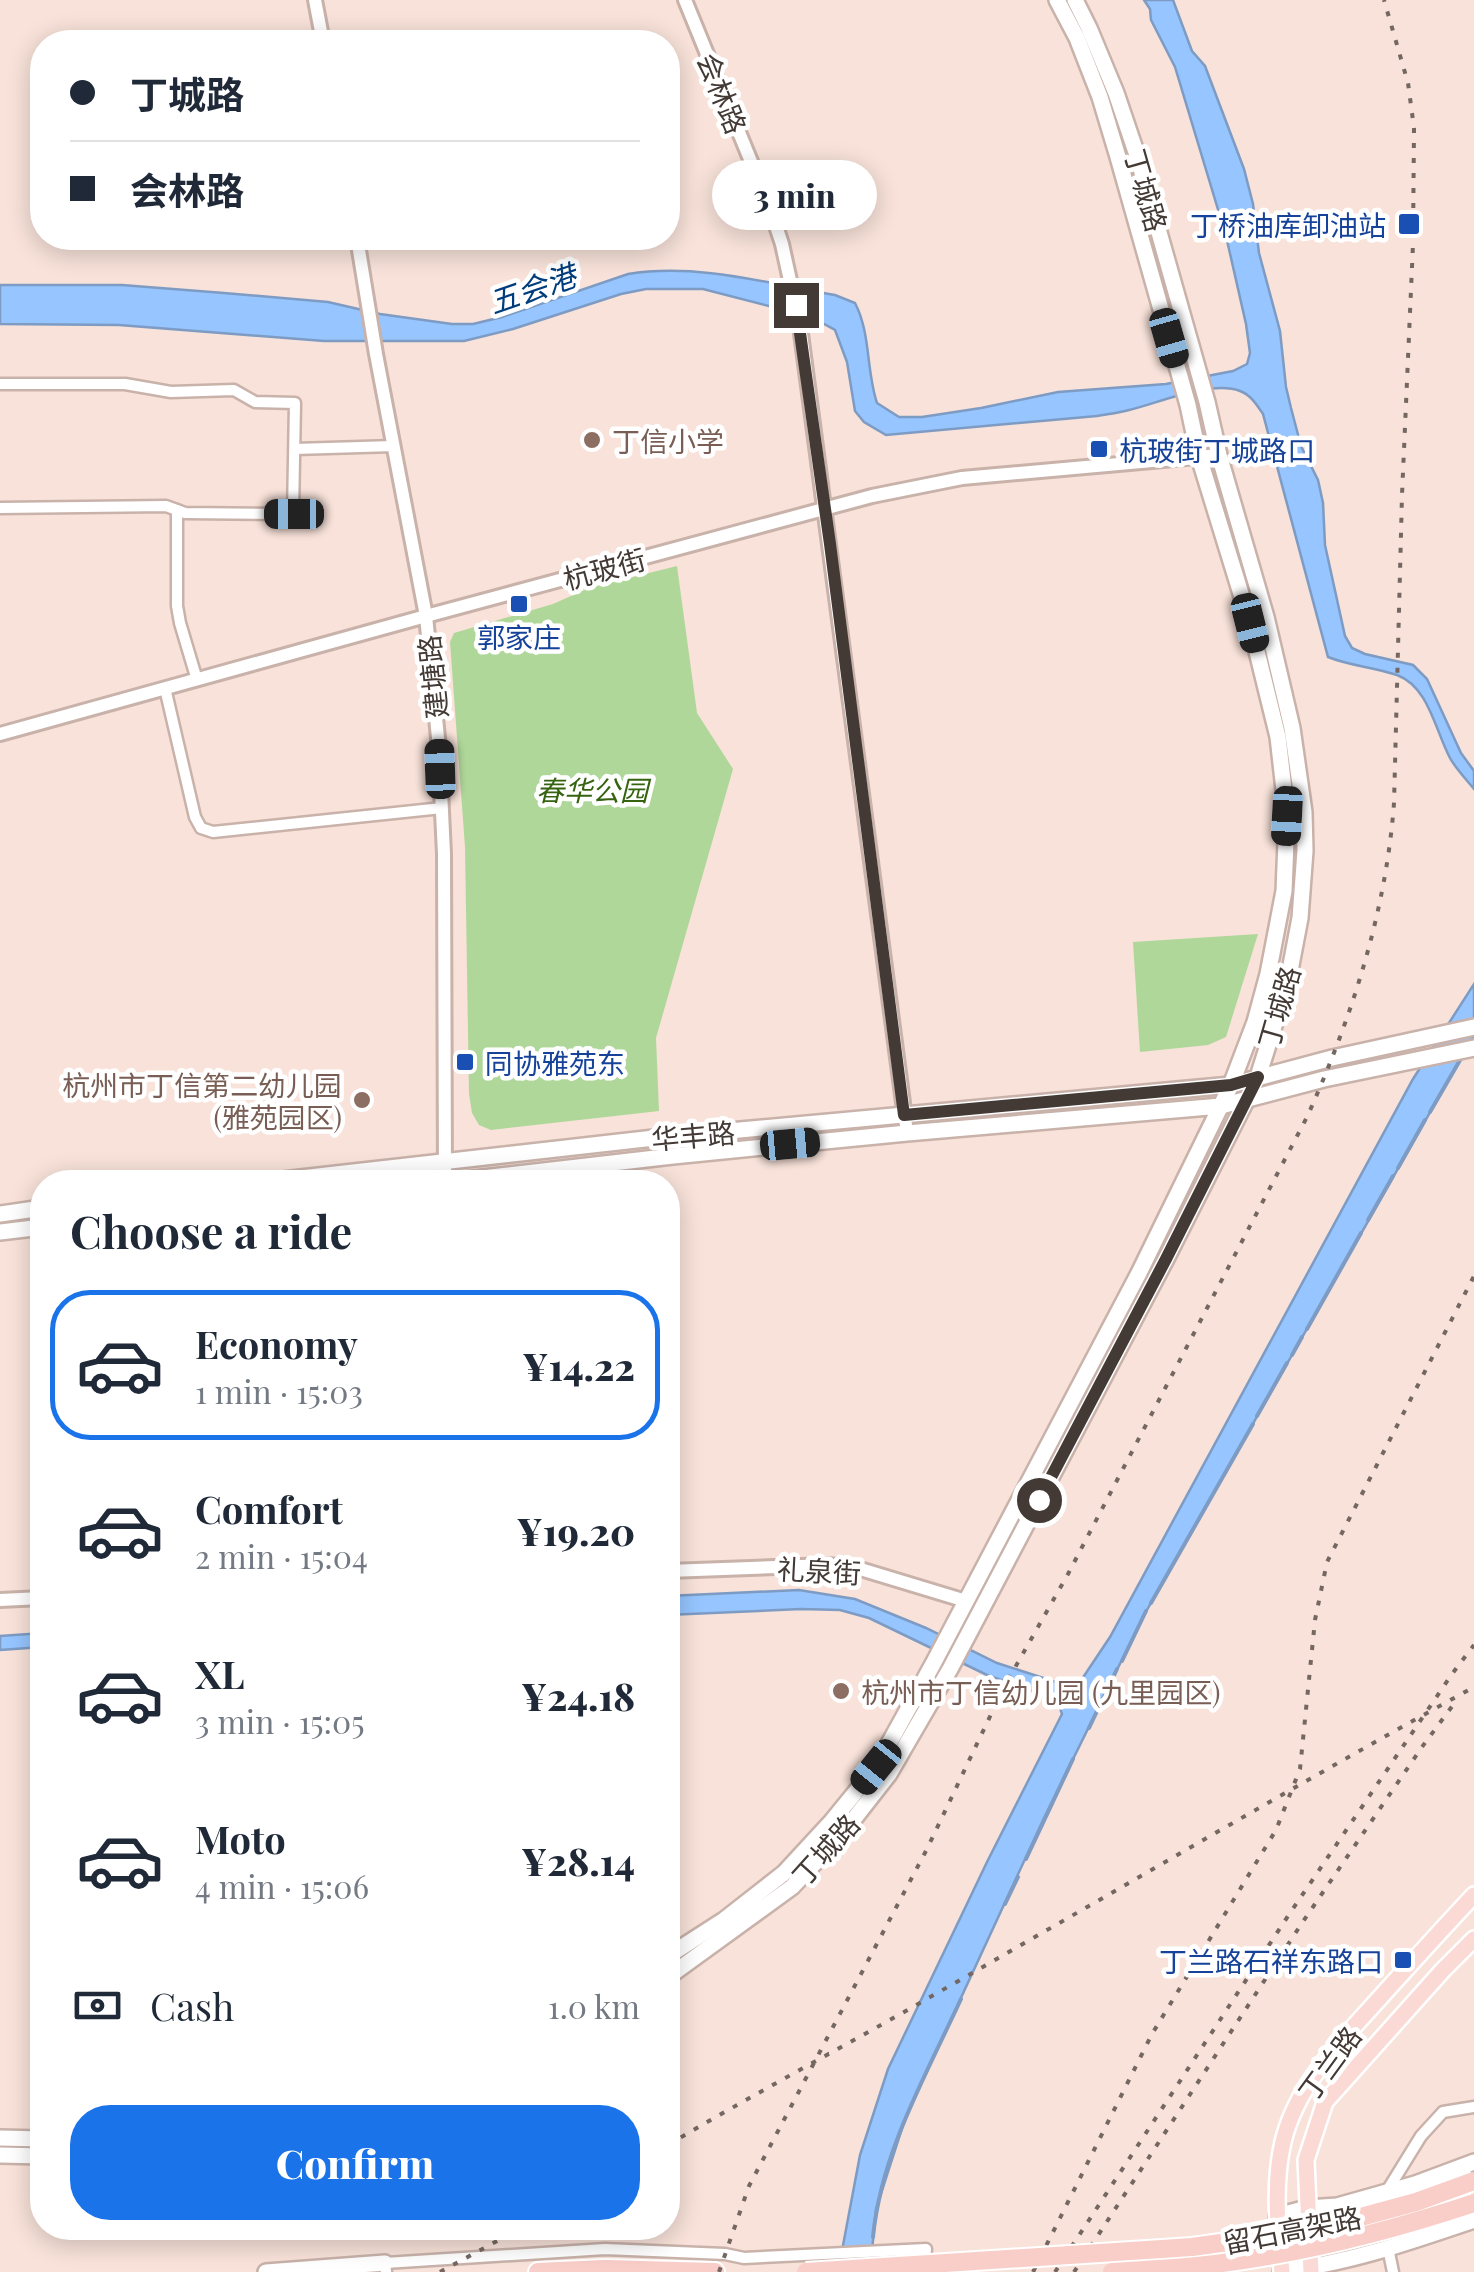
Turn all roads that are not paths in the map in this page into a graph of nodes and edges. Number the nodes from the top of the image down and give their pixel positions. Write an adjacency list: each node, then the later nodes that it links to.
1 (315, 0): 5 (street)
2 (685, 0): 13 (street, 会林路)
3 (1057, 0): 11 (main road, 丁城路)
4 (1074, 0): 10 (main road, 丁城路)
5 (321, 30)
6 (359, 250): 8 (street, 建塘路)
7 (0, 384): 9 (street)
8 (394, 446): 9 (street); 15 (street, 建塘路)
9 (295, 449): 14 (street)
10 (1219, 455): 11 (street, 杭玻街); 22 (main road, 丁城路)
11 (1199, 457): 13 (street, 杭玻街); 23 (main road, 丁城路)
12 (0, 508): 14 (street)
13 (825, 508): 15 (street, 杭玻街); 26 (street, 会林路)
14 (177, 510): 16 (street)
15 (426, 616): 16 (street, 杭玻街); 19 (street, 建塘路)
16 (196, 680): 17 (street, 杭玻街)
17 (166, 688): 18 (street, 杭玻街); 19 (street)
18 (0, 734)
19 (442, 808): 28 (street, 建塘路)
20 (1474, 1028): 22 (main road, 华丰路)
21 (1474, 1048): 24 (main road, 华丰路)
22 (1258, 1077): 23 (main road, 华丰路); 24 (main road, 丁城路)
23 (1231, 1085): 25 (main road, 丁城路); 26 (main road, 华丰路)
24 (1246, 1099): 25 (main road, 华丰路); 40 (main road, 丁城路)
25 (1221, 1106): 27 (main road, 华丰路); 39 (main road, 丁城路)
26 (904, 1115): 27 (street, 会林路); 28 (main road, 华丰路)
27 (906, 1132): 31 (main road, 华丰路)
28 (445, 1162): 29 (main road, 华丰路); 30 (street, 建塘路)
29 (373, 1170)
30 (445, 1170)
31 (551, 1170)
32 (30, 1210): 33 (main road)
33 (0, 1214)
34 (30, 1228): 35 (main road)
35 (0, 1232)
36 (680, 1571): 39 (street, 礼泉街)
37 (30, 1599): 38 (street)
38 (0, 1600)
39 (966, 1601): 40 (main road, 丁城路)
40 (941, 1666): 43 (main road, 丁城路); 44 (main road, 丁城路)
41 (1474, 1895): 55 (main road, 丁兰路)
42 (1474, 1939): 54 (main road, 丁兰路)
43 (680, 1948)
44 (680, 1967)
45 (1474, 2108): 52 (street)
46 (0, 2138): 47 (main road)
47 (30, 2139)
48 (0, 2155): 49 (main road)
49 (30, 2156)
50 (1474, 2162): 52 (main road)
51 (1474, 2181): 63 (highway, 留石高架路, bridge)
52 (1386, 2192): 54 (main road)
53 (1474, 2202): 65 (highway, 留石高架路, bridge)
54 (1307, 2208): 55 (main road); 59 (main road, 丁兰路)
55 (1276, 2216): 66 (main road, 丁兰路)
56 (1474, 2220): 57 (main road)
57 (1388, 2248): 59 (main road); 67 (street)
58 (385, 2268): 60 (main road); 64 (street)
59 (1311, 2270): 66 (main road)
60 (266, 2272)
61 (538, 2272): 62 (highway)
62 (715, 2272)
63 (806, 2272)
64 (923, 2272)
65 (1112, 2272)
66 (1281, 2272)
67 (1393, 2272)

